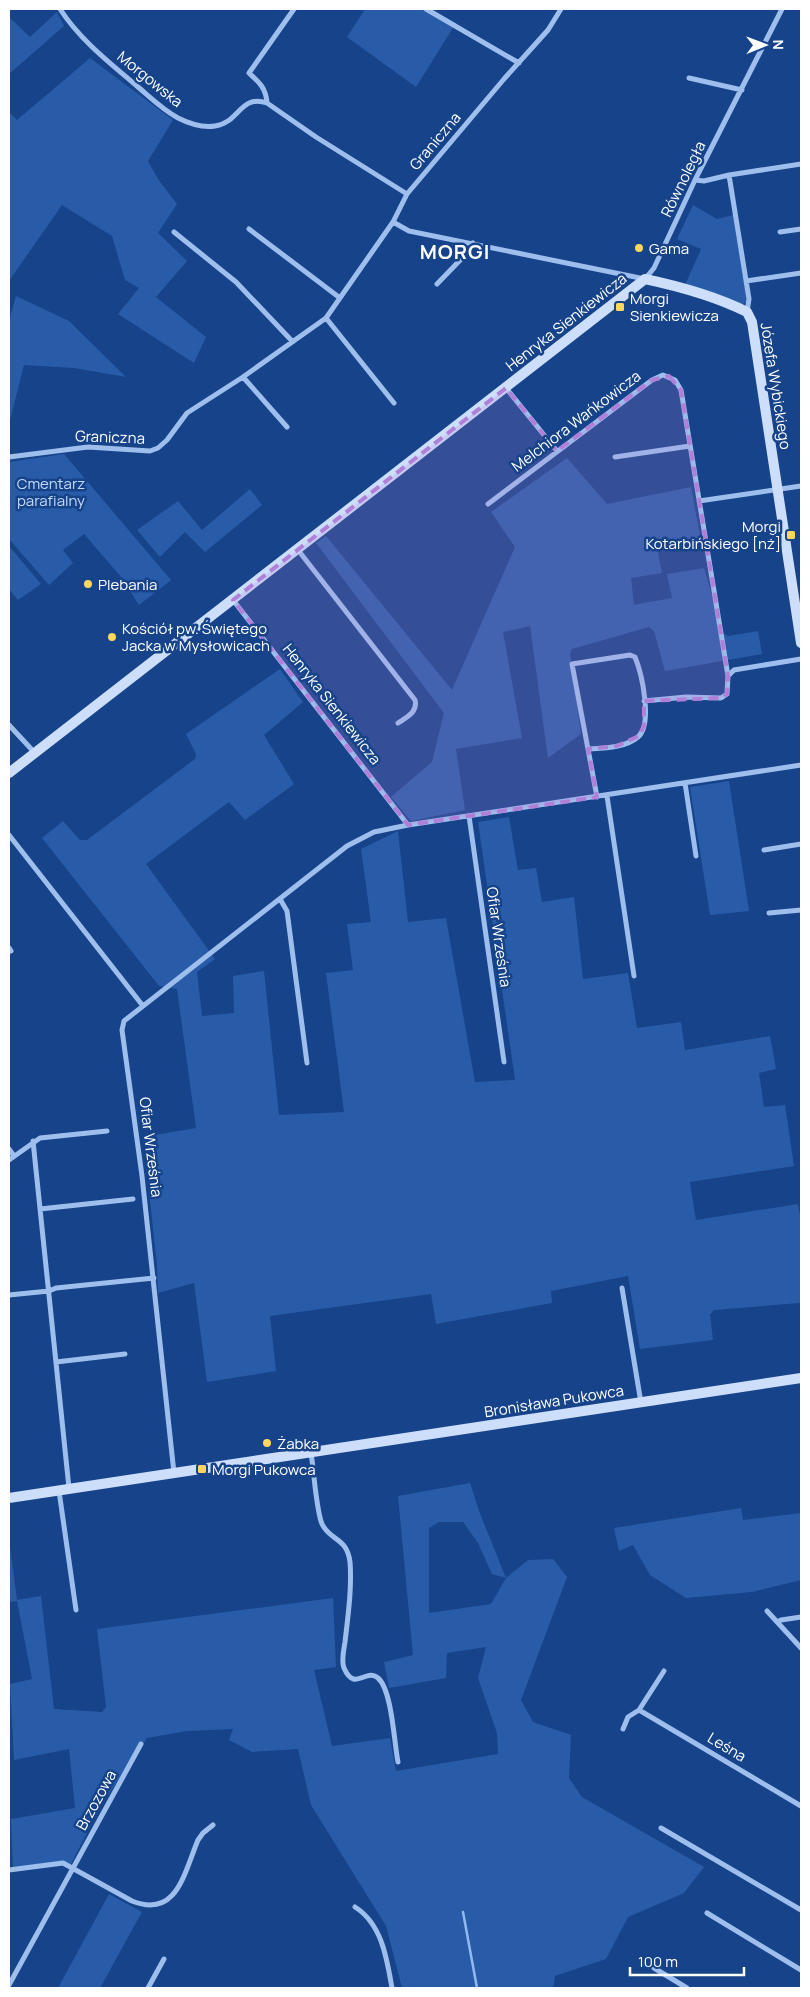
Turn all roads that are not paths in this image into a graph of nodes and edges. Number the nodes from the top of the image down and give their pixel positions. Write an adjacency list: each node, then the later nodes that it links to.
1 (60, 9): 9 (street, Morgowska)
2 (294, 9): 9 (street)
3 (426, 9): 6 (street)
4 (561, 9): 6 (street, Graniczna)
5 (782, 9): 8 (street, Równoległa)
6 (519, 62): 13 (street, Graniczna)
7 (690, 78): 8 (street)
8 (742, 90): 12 (street, Równoległa)
9 (267, 102): 13 (street)
10 (801, 164): 11 (street)
11 (729, 175): 12 (street); 22 (street, Józefa Wybickiego)
12 (695, 180): 21 (street, Równoległa)
13 (407, 194): 14 (street, Graniczna)
14 (393, 222): 19 (street, Józefa Wybickiego); 24 (street, Graniczna)
15 (249, 229): 24 (street)
16 (801, 230): 18 (street)
17 (174, 232): 27 (street)
18 (780, 232)
19 (473, 243): 21 (street, Józefa Wybickiego); 23 (street)
20 (801, 273): 22 (street)
21 (646, 279): 25 (street, Józefa Wybickiego); 29 (street, Henryka Sienkiewicza)
22 (746, 281): 25 (street, Józefa Wybickiego)
23 (437, 284)
24 (340, 298): 26 (street, Graniczna)
25 (747, 312): 37 (street, Józefa Wybickiego)
26 (326, 318): 27 (street, Graniczna); 30 (street)
27 (292, 341): 28 (street, Graniczna)
28 (244, 377): 31 (street); 34 (street, Graniczna)
29 (506, 388): 33 (street, Henryka Sienkiewicza); 40 (street, Henryka Sienkiewicza)
30 (394, 403)
31 (287, 426)
32 (690, 446): 33 (street, Melchiora Wańkowicza); 35 (street); 38 (street, Melchiora Wańkowicza)
33 (557, 451): 39 (street, Melchiora Wańkowicza)
34 (9, 457)
35 (615, 457)
36 (801, 486): 37 (street)
37 (778, 490): 38 (street); 42 (street, Józefa Wybickiego)
38 (700, 501): 44 (street, Melchiora Wańkowicza)
39 (488, 504)
40 (298, 550): 41 (street, Henryka Sienkiewicza); 46 (street)
41 (233, 600): 49 (street, Henryka Sienkiewicza); 56 (street, Henryka Sienkiewicza)
42 (801, 643)
43 (801, 659): 44 (street)
44 (728, 676): 45 (street)
45 (644, 701): 48 (street); 48 (street)
46 (398, 723)
47 (9, 725): 49 (street)
48 (588, 749): 54 (street)
49 (34, 752): 51 (street, Henryka Sienkiewicza)
50 (801, 765): 52 (street, Ofiar Września)
51 (9, 773)
52 (685, 783): 53 (street, Ofiar Września); 60 (street)
53 (607, 796): 54 (street, Ofiar Września); 64 (street)
54 (598, 797): 55 (street, Ofiar Września)
55 (469, 816): 56 (street, Ofiar Września); 66 (street, Ofiar Września)
56 (408, 825): 61 (street, Ofiar Września)
57 (9, 835): 65 (street)
58 (801, 844): 59 (street)
59 (764, 850)
60 (696, 856)
61 (280, 899): 65 (street, Ofiar Września); 67 (street)
62 (801, 910): 63 (street)
63 (769, 913)
64 (634, 976)
65 (143, 1006): 75 (street, Ofiar Września)
66 (504, 1062)
67 (307, 1063)
68 (107, 1131): 69 (street)
69 (33, 1141): 71 (street); 74 (street)
70 (9, 1148): 71 (street)
71 (14, 1156): 72 (street)
72 (9, 1160)
73 (133, 1199): 74 (street)
74 (40, 1209): 77 (street)
75 (154, 1278): 77 (street); 84 (street, Ofiar Września)
76 (622, 1288): 82 (street)
77 (49, 1291): 78 (street); 80 (street)
78 (9, 1295)
79 (125, 1354): 80 (street)
80 (56, 1362): 85 (street)
81 (801, 1378): 82 (street, Bronisława Pukowca)
82 (641, 1403): 83 (street, Bronisława Pukowca)
83 (311, 1453): 84 (street, Bronisława Pukowca); 96 (street)
84 (174, 1473): 85 (street, Bronisława Pukowca)
85 (64, 1490): 86 (street, Bronisława Pukowca); 87 (street)
86 (9, 1498)
87 (76, 1610)
88 (767, 1611): 90 (street)
89 (801, 1617): 90 (street)
90 (777, 1622): 91 (street)
91 (801, 1648)
92 (664, 1671): 93 (street)
93 (639, 1710): 94 (street); 97 (street, Leśna)
94 (623, 1729)
95 (141, 1744): 100 (street, Brzozowa)
96 (398, 1762)
97 (801, 1806)
98 (214, 1825): 100 (street)
99 (661, 1828): 103 (street)
100 (73, 1868): 101 (street); 108 (street, Brzozowa)
101 (9, 1870)
102 (355, 1907): 110 (street)
103 (801, 1910)
104 (707, 1913): 107 (street)
105 (164, 1959): 109 (street)
106 (654, 1968): 111 (street)
107 (801, 1970)
108 (9, 1985)
109 (148, 1988)
110 (392, 1988)
111 (687, 1988)

